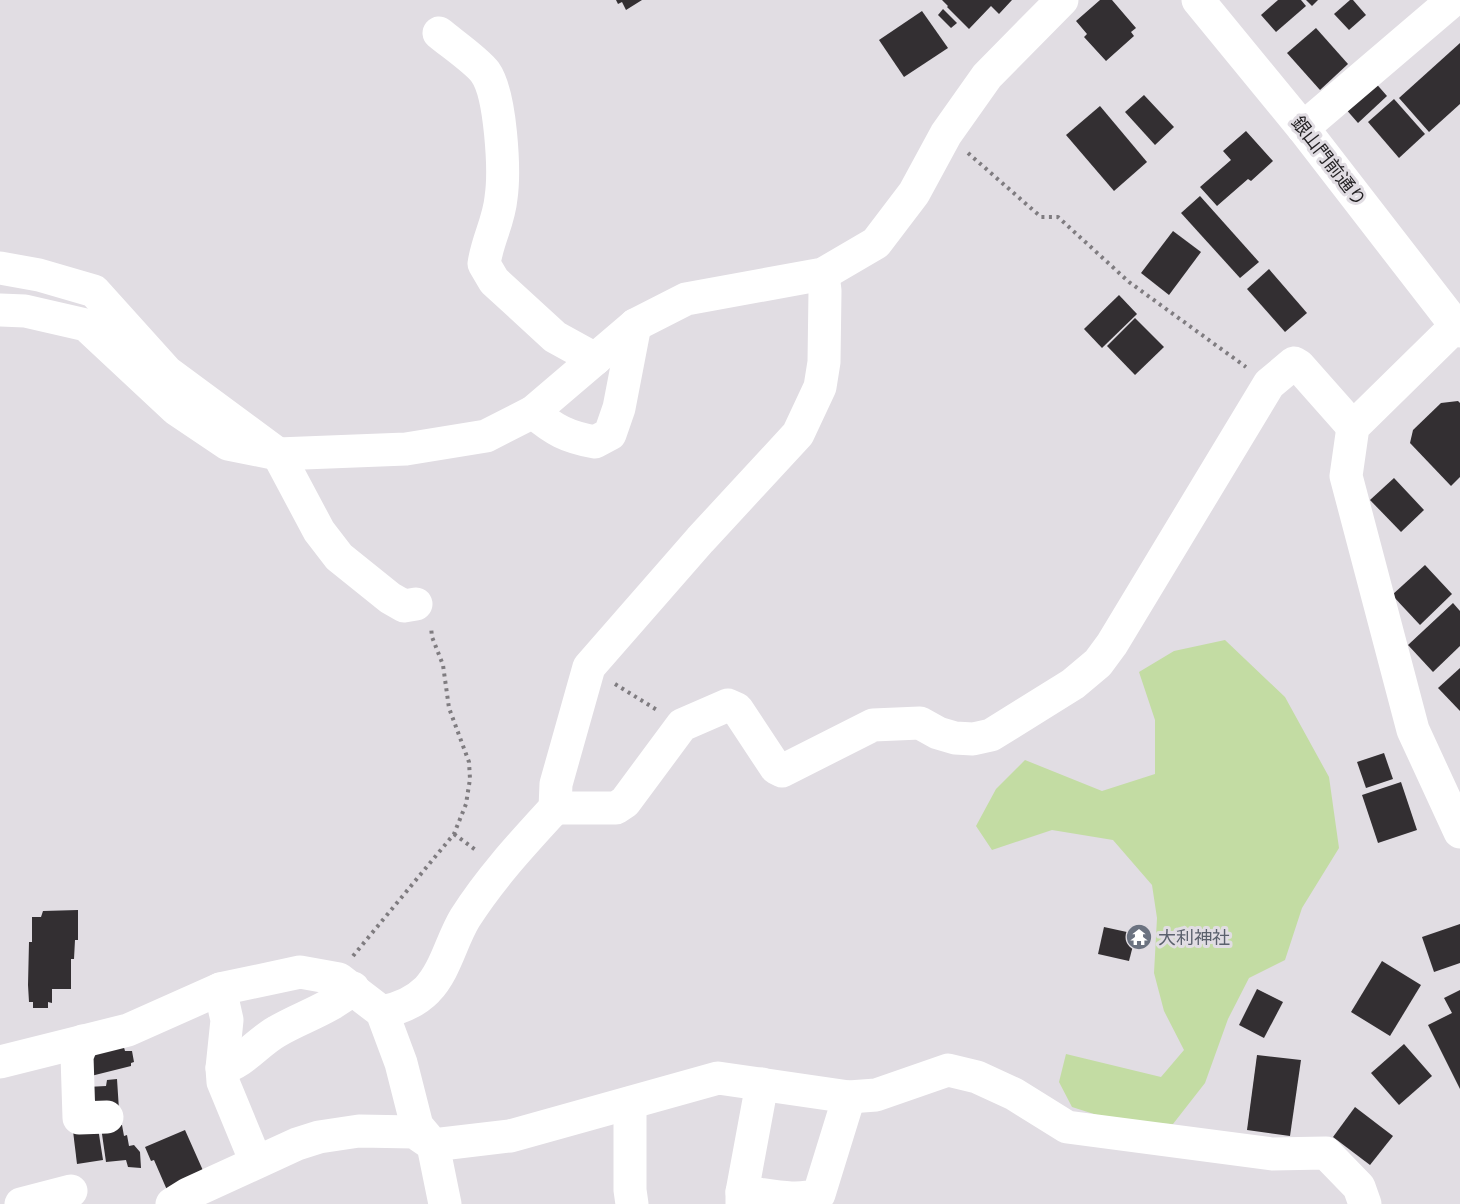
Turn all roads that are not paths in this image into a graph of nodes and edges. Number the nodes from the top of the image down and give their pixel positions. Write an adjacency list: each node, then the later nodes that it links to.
1 (1062, 0): 7 (street)
2 (1198, 0): 5 (street, 銀山門前通り)
3 (1453, 0): 5 (street)
4 (439, 33): 11 (street)
5 (1304, 128): 10 (street, 銀山門前通り)
6 (0, 267): 14 (street)
7 (823, 274): 9 (street); 16 (street)
8 (0, 310): 14 (street)
9 (635, 325): 11 (street); 12 (street)
10 (1459, 326): 13 (street)
11 (595, 359): 12 (street)
12 (533, 412): 14 (street)
13 (1353, 427): 16 (street); 17 (street)
14 (278, 454): 15 (street)
15 (416, 604)
16 (555, 808): 20 (street)
17 (1460, 832)
18 (346, 984): 19 (street); 20 (street); 23 (street)
19 (220, 990): 21 (street); 23 (street)
20 (382, 1012): 28 (street)
21 (83, 1041): 22 (street); 27 (street)
22 (0, 1062)
23 (222, 1068): 29 (street)
24 (762, 1084): 25 (street); 26 (street); 31 (street)
25 (849, 1097): 32 (street); 37 (street)
26 (630, 1103): 28 (street); 36 (street)
27 (106, 1117)
28 (433, 1145): 29 (street); 35 (street)
29 (256, 1162): 34 (street)
30 (70, 1191): 33 (street)
31 (742, 1198): 32 (street)
32 (825, 1199)
33 (21, 1204)
34 (172, 1204)
35 (445, 1204)
36 (632, 1204)
37 (1365, 1204)

